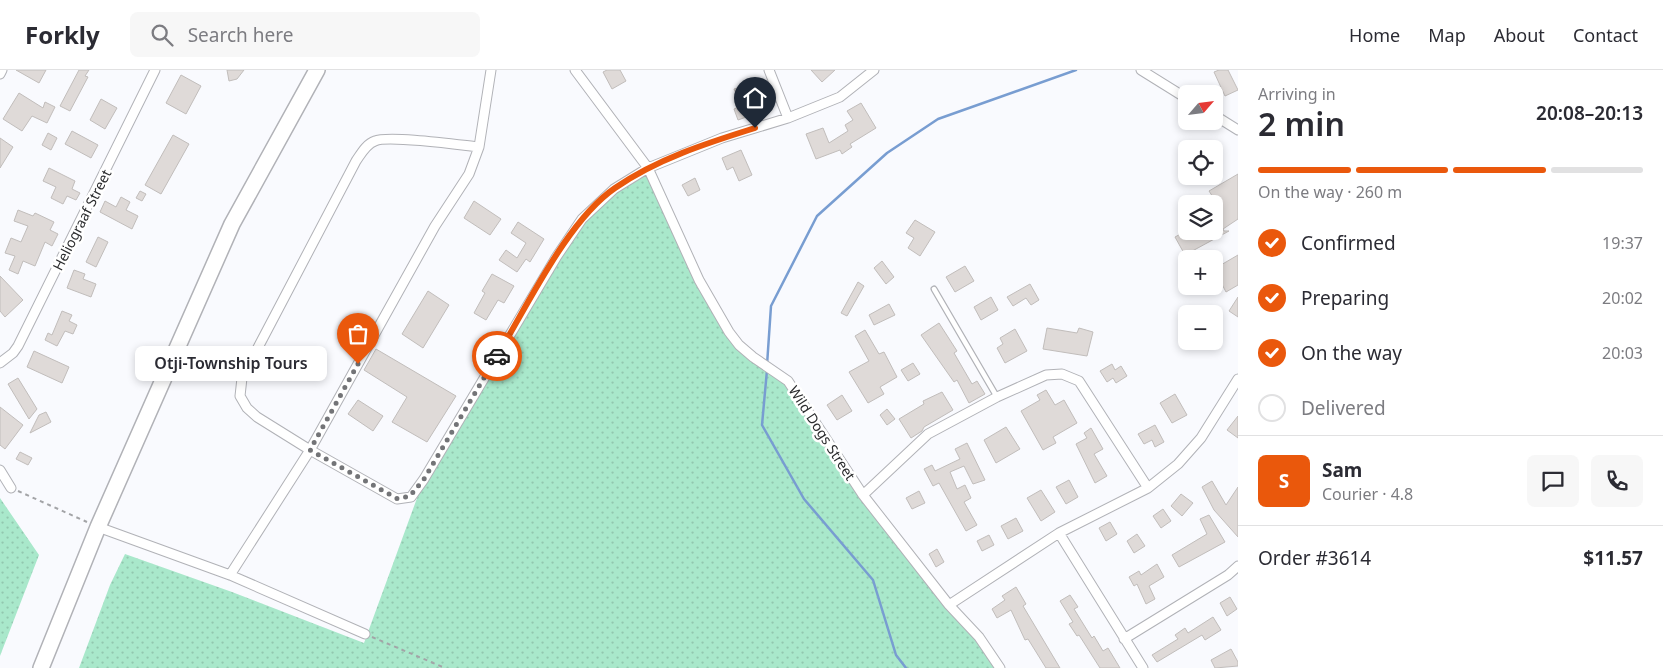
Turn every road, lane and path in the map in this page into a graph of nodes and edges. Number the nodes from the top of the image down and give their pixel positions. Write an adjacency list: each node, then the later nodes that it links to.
1 (2, 70): 9 (street)
2 (155, 70): 17 (street, Heliograaf Street)
3 (317, 70): 25 (highway)
4 (491, 70): 14 (street)
5 (575, 70): 15 (street, Wild Dogs Street)
6 (769, 70): 11 (street)
7 (874, 70): 11 (street)
8 (1141, 70): 10 (street)
9 (0, 74)
10 (1178, 93)
11 (788, 118): 15 (street)
12 (1223, 121): 13 (street)
13 (1238, 130)
14 (480, 147): 20 (street); 20 (street)
15 (648, 168): 20 (street); 24 (street, Wild Dogs Street)
16 (934, 290): 19 (lane)
17 (0, 363)
18 (1238, 379): 23 (street)
19 (997, 397): 23 (street); 24 (street)
20 (310, 450): 28 (street)
21 (0, 470): 22 (street)
22 (11, 488): 25 (path)
23 (1148, 488): 26 (street)
24 (863, 494): 29 (street, Wild Dogs Street)
25 (98, 527): 28 (street); 32 (highway)
26 (1059, 533): 29 (street); 31 (street)
27 (1238, 566): 31 (street)
28 (230, 575): 30 (street)
29 (950, 605): 34 (street, Wild Dogs Street)
30 (365, 634): 33 (path)
31 (1124, 639): 35 (street)
32 (41, 668)
33 (445, 668)
34 (1000, 668)
35 (1143, 668)

